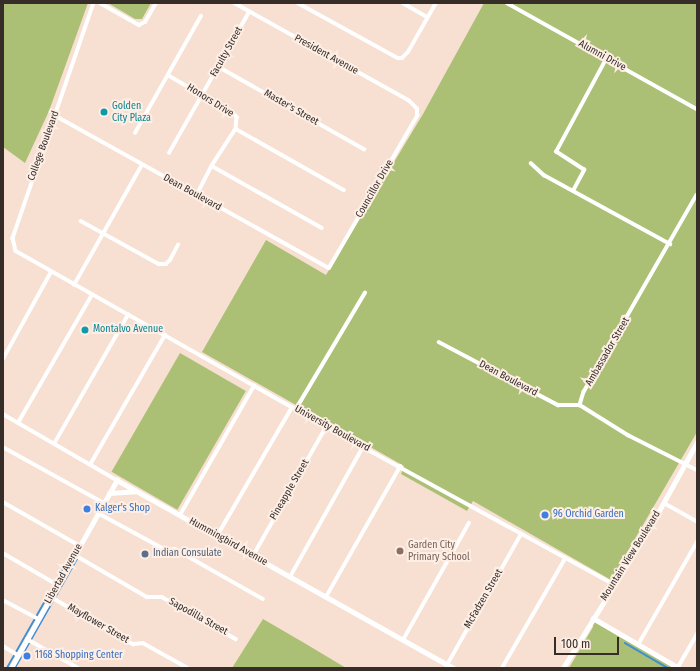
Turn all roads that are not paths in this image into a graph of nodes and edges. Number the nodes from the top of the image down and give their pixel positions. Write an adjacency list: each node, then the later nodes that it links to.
1 (94, 3): 18 (street, College Boulevard)
2 (100, 3): 3 (street)
3 (156, 3)
4 (234, 3): 9 (street, President Avenue)
5 (298, 3): 11 (street)
6 (403, 3): 11 (street)
7 (436, 3): 11 (street)
8 (507, 3): 12 (street, Alumni Drive)
9 (248, 12): 13 (street, Faculty Street); 16 (street, President Avenue)
10 (201, 16): 14 (street)
11 (427, 17)
12 (606, 58): 17 (street, Alumni Drive); 27 (street)
13 (219, 67): 15 (street, Faculty Street); 21 (street, Master's Street)
14 (168, 75): 15 (street, Honors Drive); 20 (street)
15 (203, 95): 19 (street, Honors Drive); 22 (street, Faculty Street)
16 (417, 109): 35 (street, Councillor Drive)
17 (697, 109)
18 (56, 116): 24 (street, Dean Boulevard); 36 (street, College Boulevard)
19 (236, 129): 25 (street, Honors Drive); 26 (street)
20 (135, 133)
21 (364, 149)
22 (169, 153)
23 (531, 164): 27 (street)
24 (142, 165): 29 (street, Dean Boulevard); 32 (street)
25 (212, 166): 29 (street, Honors Drive); 31 (street)
26 (344, 190)
27 (573, 191): 33 (street)
28 (697, 195): 33 (street, Ambassador Street)
29 (197, 196): 35 (street, Dean Boulevard)
30 (81, 222): 32 (street)
31 (322, 228)
32 (103, 233): 34 (street); 37 (street)
33 (670, 244): 45 (street, Ambassador Street)
34 (178, 245)
35 (329, 268)
36 (51, 272): 37 (street, University Boulevard); 43 (street)
37 (74, 285): 39 (street, University Boulevard)
38 (365, 294): 47 (street)
39 (92, 295): 40 (street, University Boulevard); 49 (street)
40 (128, 315): 41 (street, University Boulevard); 52 (street)
41 (165, 335): 44 (street, University Boulevard); 56 (street)
42 (439, 342): 45 (street, Dean Boulevard)
43 (3, 359)
44 (254, 386): 46 (street, University Boulevard); 66 (street)
45 (580, 405): 55 (street)
46 (292, 407): 47 (street, University Boulevard); 70 (street)
47 (296, 409): 50 (street, University Boulevard)
48 (3, 414): 49 (street, Hummingbird Avenue)
49 (18, 423): 52 (street, Hummingbird Avenue)
50 (327, 425): 54 (street, University Boulevard); 75 (street, Pineapple Street)
51 (697, 442): 55 (street, Mountain View Boulevard)
52 (54, 444): 56 (street, Hummingbird Avenue)
53 (3, 447): 63 (street)
54 (363, 447): 57 (street, University Boulevard); 77 (street)
55 (685, 464): 58 (street); 64 (street, Mountain View Boulevard)
56 (90, 465): 59 (street, Hummingbird Avenue)
57 (400, 467): 69 (street, University Boulevard); 80 (street)
58 (697, 470)
59 (117, 480): 60 (street, Hummingbird Avenue); 61 (street, Libertad Avenue)
60 (137, 491): 61 (street); 66 (street, Hummingbird Avenue)
61 (109, 493): 63 (street, Libertad Avenue)
62 (3, 502): 72 (street)
63 (104, 503): 65 (street, Libertad Avenue)
64 (664, 503): 67 (street); 78 (street, Mountain View Boulevard)
65 (98, 513): 72 (street, Libertad Avenue); 82 (street)
66 (180, 515): 70 (street, Hummingbird Avenue)
67 (697, 521)
68 (469, 523): 89 (street)
69 (521, 534): 76 (street, University Boulevard); 93 (street, McFadzen Street)
70 (217, 536): 75 (street, Hummingbird Avenue)
71 (697, 542): 90 (street)
72 (80, 546): 74 (street, Libertad Avenue)
73 (3, 553): 79 (street)
74 (74, 555): 79 (street, Libertad Avenue); 87 (street, Sapodilla Street)
75 (253, 556): 77 (street, Hummingbird Avenue)
76 (565, 559): 78 (street, University Boulevard); 98 (street)
77 (290, 577): 80 (street, Hummingbird Avenue)
78 (613, 584): 84 (street, Mountain View Boulevard)
79 (58, 585): 81 (street, Libertad Avenue)
80 (326, 596): 89 (street, Hummingbird Avenue)
81 (51, 597): 85 (street, Libertad Avenue); 96 (street, Mayflower Street)
82 (263, 599)
83 (3, 600): 85 (street)
84 (593, 618): 90 (street); 99 (street, Mountain View Boulevard)
85 (38, 620): 88 (street, Libertad Avenue)
86 (697, 634): 100 (street)
87 (236, 638)
88 (27, 640): 92 (street, Libertad Avenue); 95 (street)
89 (403, 640): 93 (street, Hummingbird Avenue)
90 (638, 644): 100 (street)
91 (3, 646): 92 (street)
92 (18, 655): 94 (street, Libertad Avenue)
93 (447, 665): 97 (street, Hummingbird Avenue)
94 (11, 668)
95 (78, 668)
96 (188, 668)
97 (453, 668)
98 (502, 668)
99 (563, 668)
100 (678, 668)

